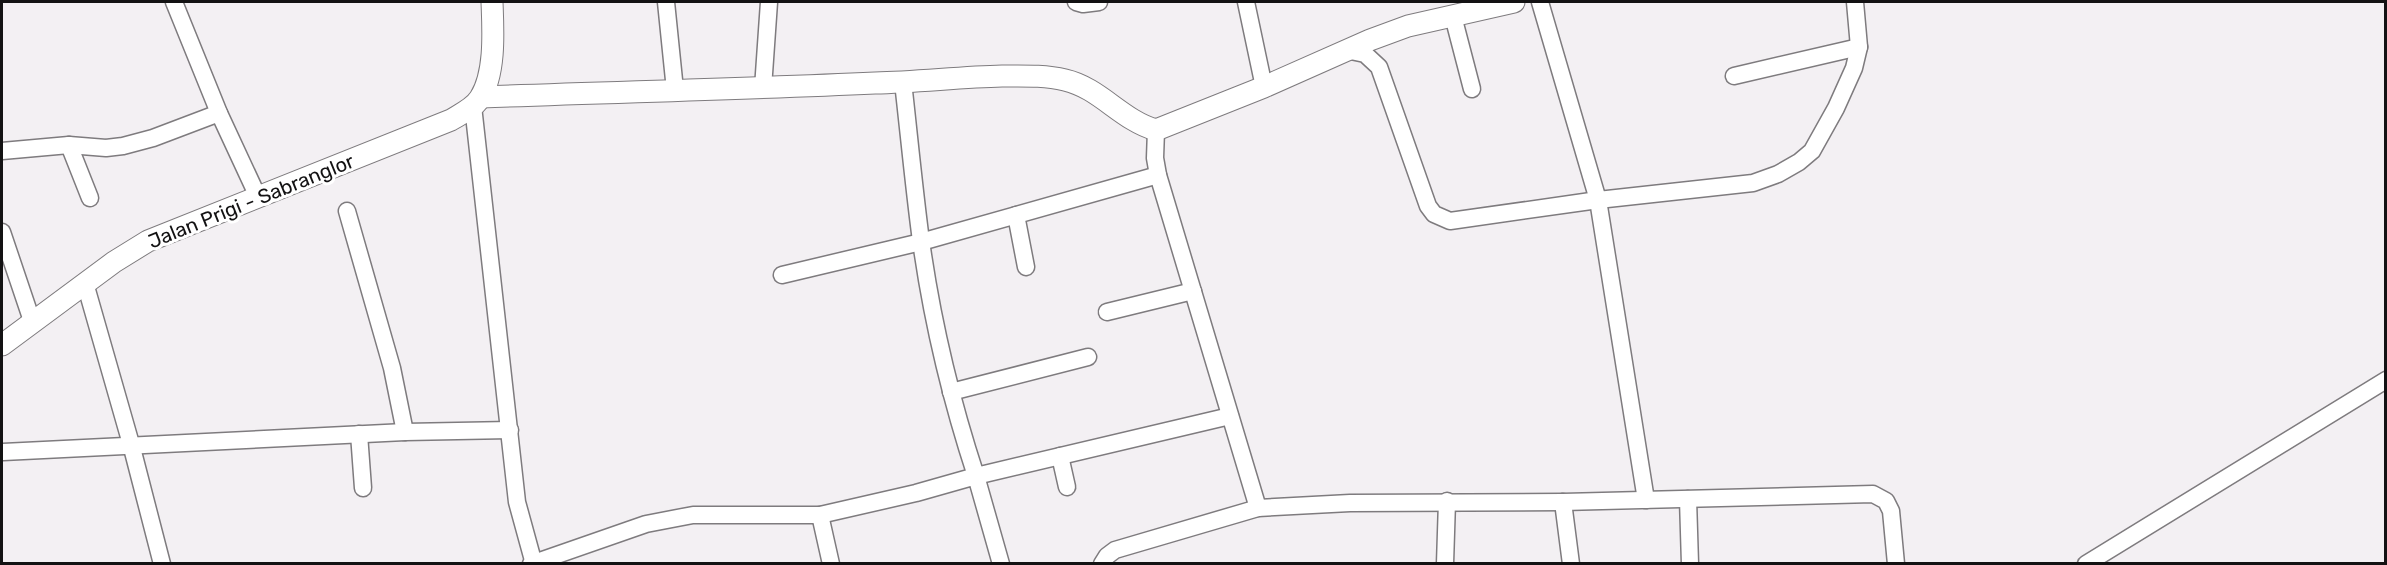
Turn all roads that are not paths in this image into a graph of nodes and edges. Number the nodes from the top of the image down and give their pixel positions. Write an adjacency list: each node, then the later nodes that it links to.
1 (174, 2): 21 (street)
2 (492, 2): 20 (street)
3 (666, 2): 19 (street)
4 (769, 2): 17 (street)
5 (1076, 2): 6 (street)
6 (1099, 2)
7 (1246, 2): 16 (street)
8 (1514, 2): 11 (street)
9 (1540, 2): 28 (street)
10 (1855, 2): 12 (street)
11 (1453, 16): 13 (street); 18 (street)
12 (1859, 47): 14 (street); 28 (street)
13 (1346, 50): 16 (street); 28 (street)
14 (1734, 76)
15 (903, 82): 17 (street); 22 (street); 32 (street)
16 (1264, 87): 22 (street)
17 (753, 88): 19 (street)
18 (1472, 89)
19 (675, 90): 20 (street)
20 (477, 101): 26 (street, Jalan Prigi - Sabranglor); 44 (street)
21 (219, 114): 23 (street); 26 (street)
22 (1156, 130): 25 (street)
23 (69, 145): 24 (street); 27 (street)
24 (2, 151)
25 (1158, 175): 30 (street); 36 (street)
26 (258, 197): 35 (street, Jalan Prigi - Sabranglor)
27 (90, 198)
28 (1598, 200): 54 (street)
29 (347, 212): 45 (street)
30 (1016, 214): 32 (street); 33 (street)
31 (2, 232): 38 (street)
32 (921, 242): 34 (street); 42 (street)
33 (1026, 267)
34 (782, 274)
35 (85, 283): 38 (street, Jalan Prigi - Sabranglor); 47 (street)
36 (1193, 291): 37 (street); 43 (street)
37 (1107, 312)
38 (33, 321): 39 (street, Jalan Prigi - Sabranglor)
39 (2, 345)
40 (1088, 357): 42 (street)
41 (2385, 380): 68 (street)
42 (951, 392): 50 (street)
43 (1230, 416): 49 (street); 57 (street)
44 (510, 429): 45 (street); 59 (street)
45 (405, 432): 46 (street)
46 (359, 434): 47 (street); 52 (street)
47 (132, 444): 48 (street); 60 (street)
48 (3, 452)
49 (1060, 456): 50 (street); 51 (street)
50 (976, 476): 58 (street); 62 (street)
51 (1067, 487)
52 (363, 488)
53 (1688, 499): 54 (street); 66 (street); 67 (street)
54 (1646, 500): 56 (street)
55 (1447, 501): 56 (street); 57 (street); 64 (street)
56 (1563, 502): 65 (street)
57 (1258, 508): 63 (street)
58 (820, 515): 59 (street); 61 (street)
59 (533, 563)
60 (162, 564)
61 (831, 564)
62 (1001, 564)
63 (1102, 564)
64 (1445, 564)
65 (1571, 564)
66 (1690, 564)
67 (1896, 564)
68 (2086, 564)

